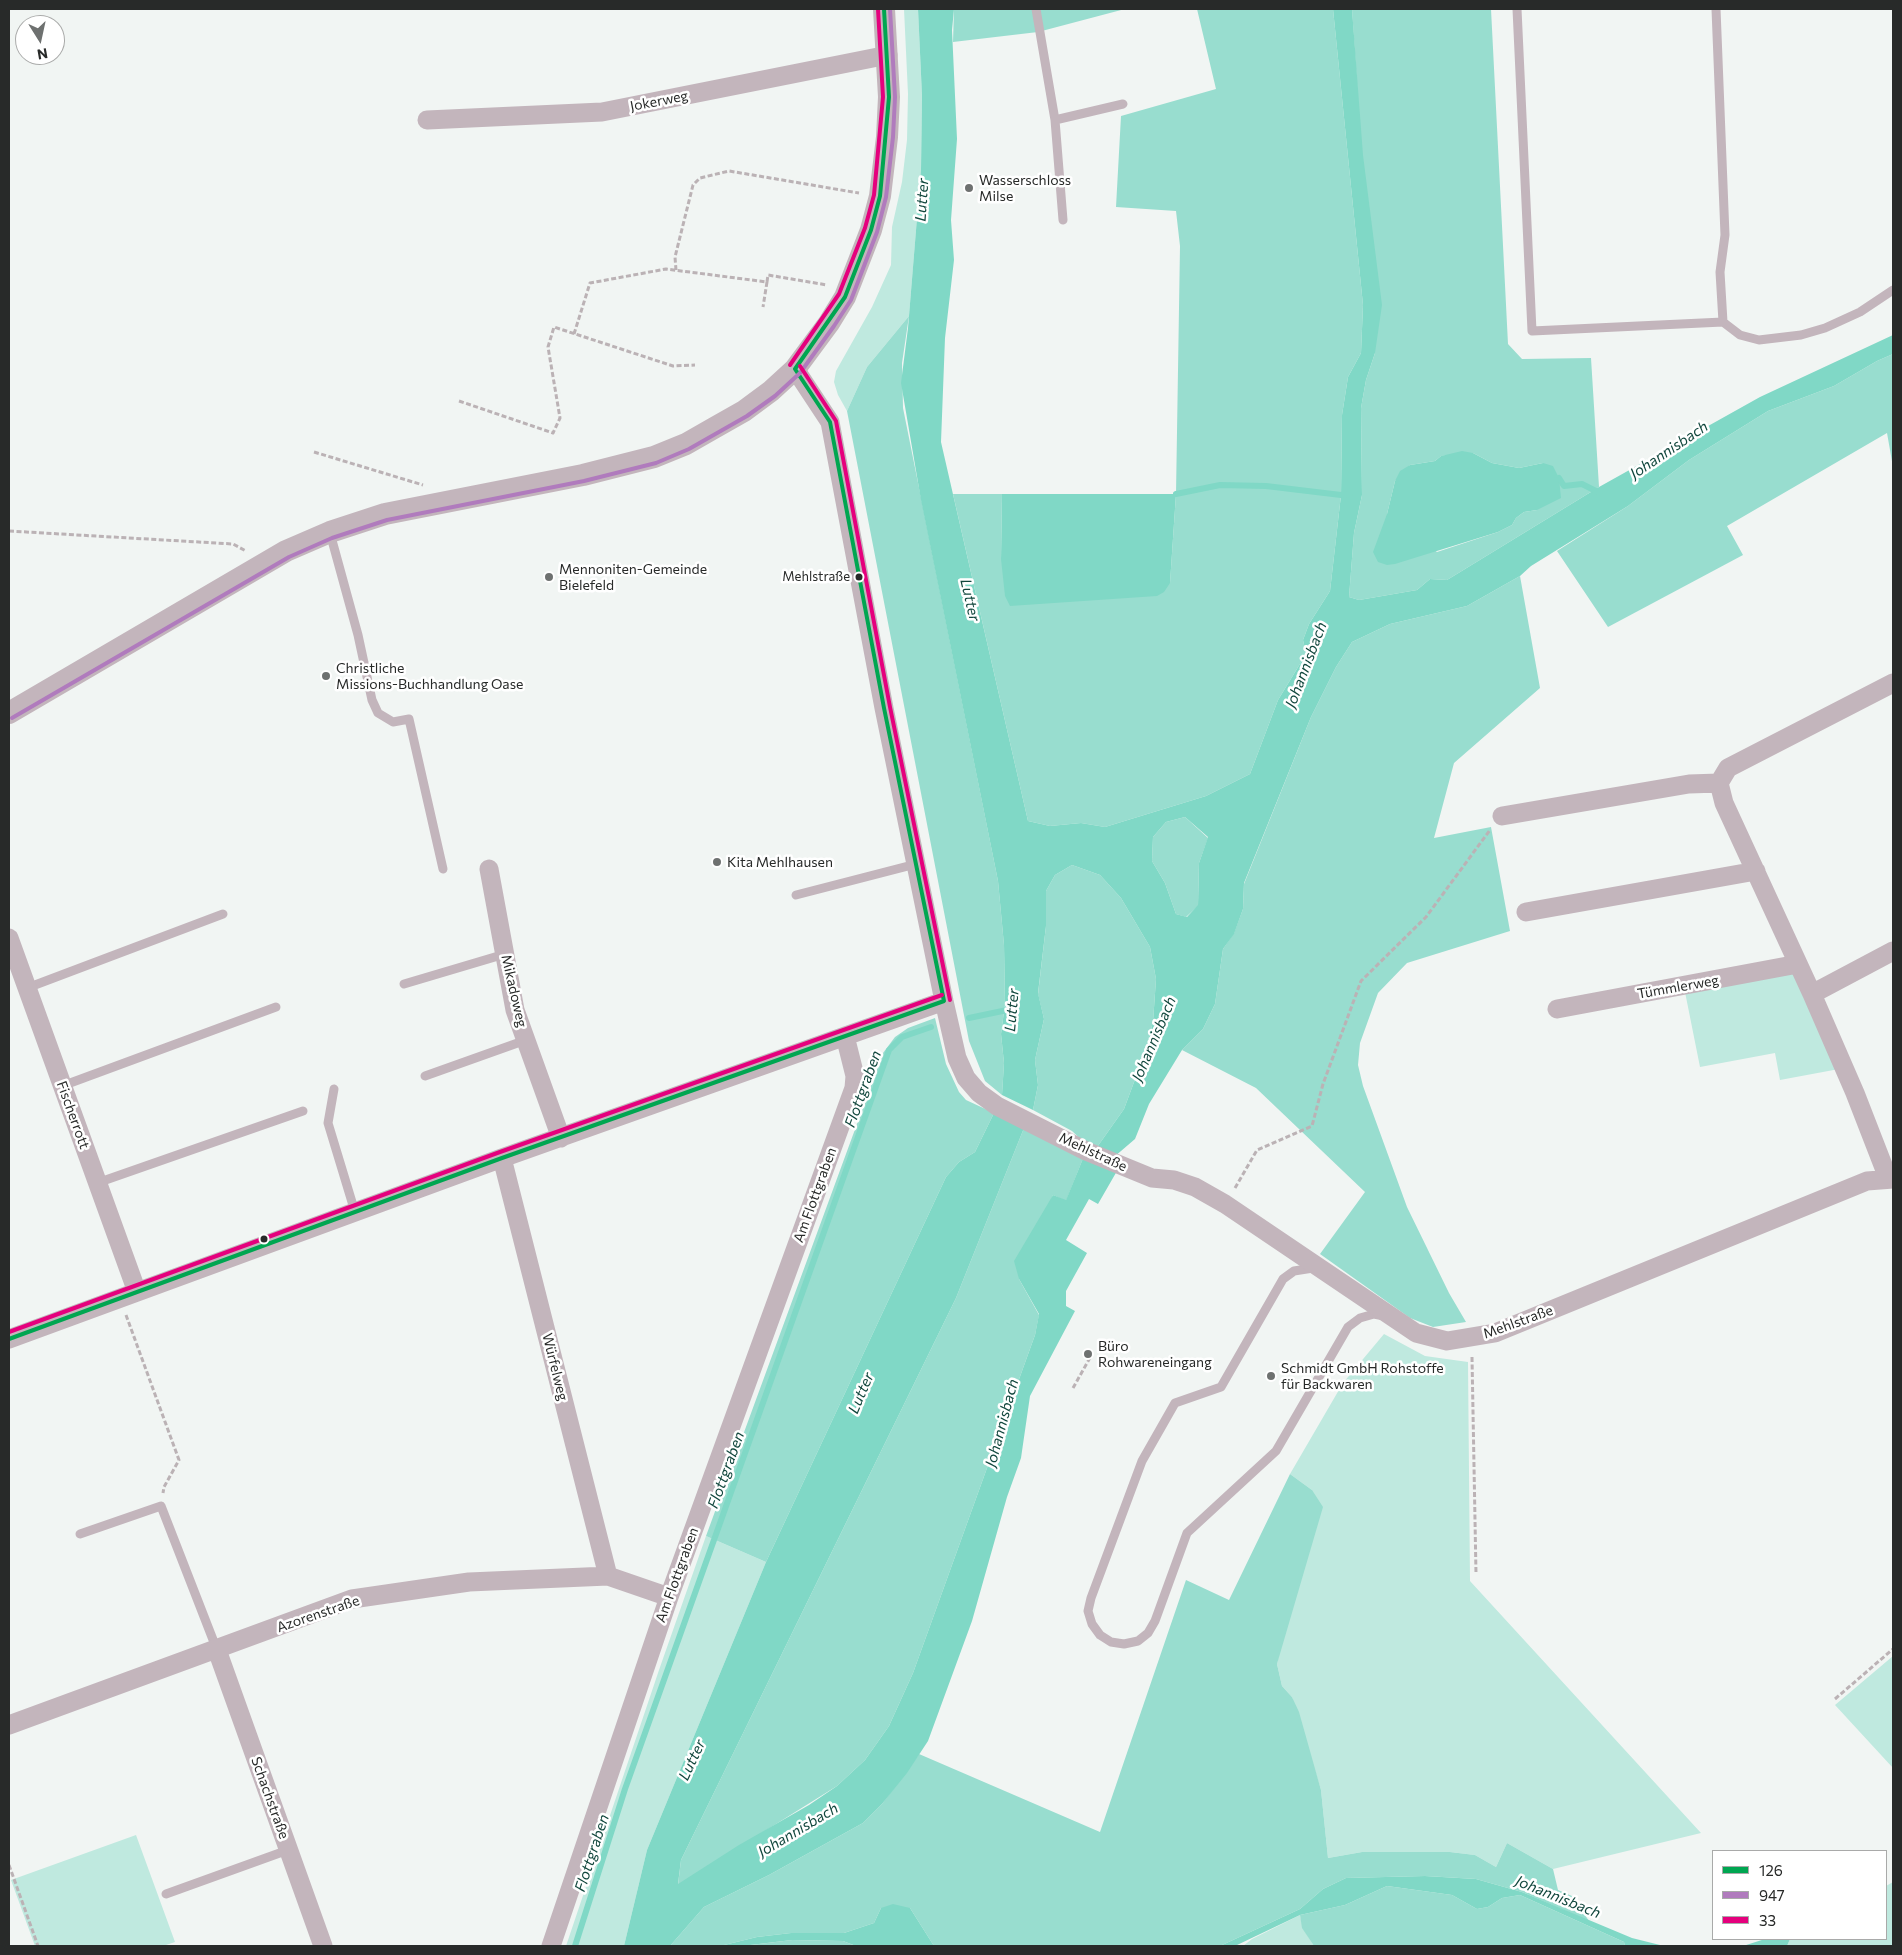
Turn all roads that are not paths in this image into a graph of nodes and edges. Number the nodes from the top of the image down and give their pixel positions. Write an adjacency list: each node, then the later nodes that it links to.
1 (884, 9): 5 (street)
2 (1036, 9): 8 (lane)
3 (1517, 9): 11 (lane)
4 (1716, 9): 11 (lane)
5 (888, 55): 7 (street, Jokerweg); 12 (street)
6 (1123, 104): 8 (lane)
7 (427, 120)
8 (1055, 120): 9 (lane)
9 (1063, 220)
10 (1893, 290): 11 (lane)
11 (1723, 322)
12 (795, 370): 13 (street); 18 (street, Mehlstraße)
13 (330, 532): 15 (street); 19 (lane)
14 (1893, 683): 16 (street)
15 (9, 713)
16 (1719, 783): 17 (street); 21 (street)
17 (1502, 816)
18 (916, 864): 22 (lane); 32 (street, Mehlstraße)
19 (443, 869)
20 (489, 870): 27 (street, Mikadoweg)
21 (1756, 871): 23 (street); 28 (street)
22 (796, 894)
23 (1526, 912)
24 (223, 914): 30 (lane)
25 (9, 938): 30 (street, Fischerrott)
26 (1893, 951): 31 (street)
27 (504, 954): 29 (lane); 36 (street, Mikadoweg)
28 (1798, 964): 31 (street); 34 (street, Tümmlerweg)
29 (404, 984)
30 (27, 988): 38 (street, Fischerrott)
31 (1812, 994): 43 (street)
32 (944, 1001): 35 (street); 46 (street, Mehlstraße)
33 (276, 1007): 38 (lane)
34 (1557, 1009)
35 (845, 1036): 41 (street); 52 (street, Am Flottgraben)
36 (526, 1040): 37 (lane); 41 (street, Mikadoweg)
37 (425, 1076)
38 (62, 1086): 44 (street, Fischerrott)
39 (334, 1089): 45 (lane)
40 (303, 1111): 44 (lane)
41 (561, 1138): 42 (street)
42 (502, 1158): 45 (street); 51 (street, Würfelweg)
43 (1891, 1178): 48 (street, Mehlstraße)
44 (97, 1183): 47 (street, Fischerrott)
45 (355, 1212): 47 (street)
46 (1320, 1269): 48 (street, Mehlstraße); 48 (lane)
47 (128, 1295): 49 (street)
48 (1389, 1316)
49 (9, 1339)
50 (80, 1534): 53 (lane)
51 (608, 1576): 52 (street, Azorenstraße); 53 (street, Azorenstraße)
52 (669, 1597): 58 (street, Am Flottgraben)
53 (217, 1650): 54 (street, Azorenstraße); 55 (street, Schachstraße)
54 (9, 1724)
55 (288, 1850): 56 (lane); 57 (street, Schachstraße)
56 (166, 1894)
57 (323, 1946)
58 (551, 1946)

